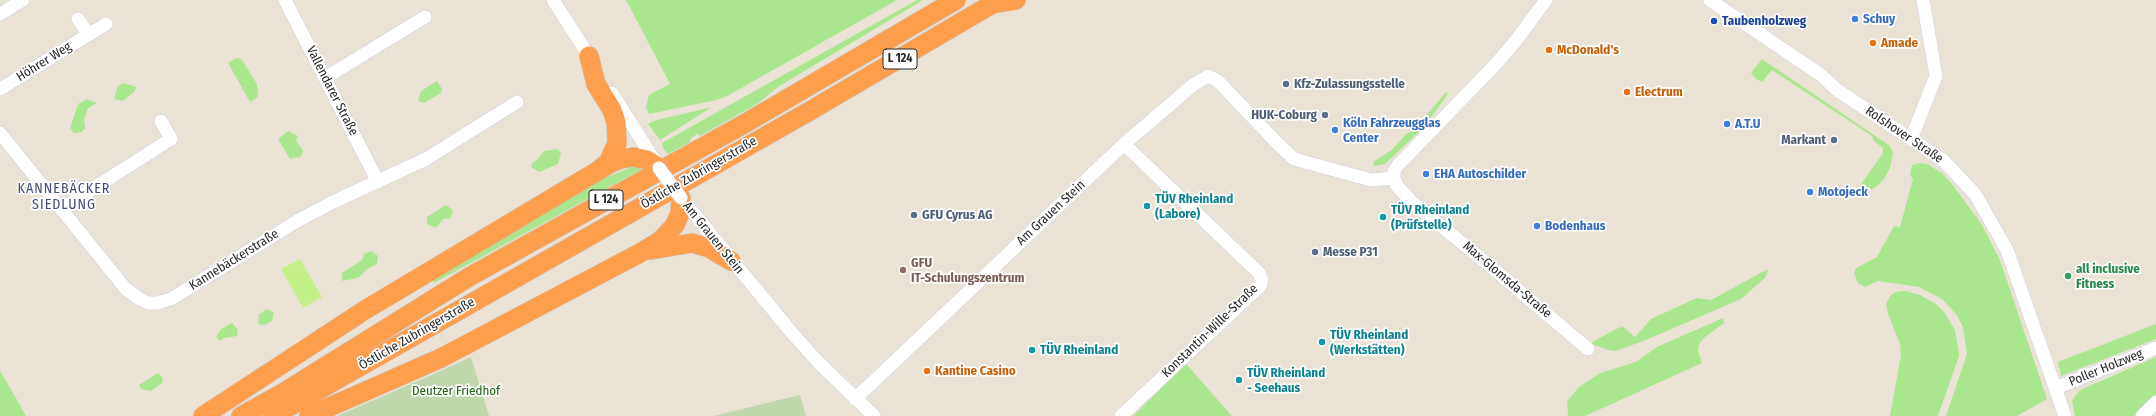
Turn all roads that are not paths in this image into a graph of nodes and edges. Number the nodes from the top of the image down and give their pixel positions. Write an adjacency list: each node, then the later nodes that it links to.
1 (23, 0): 12 (street)
2 (285, 0): 20 (street, Vallendarer Straße)
3 (553, 0): 19 (street, Am Grauen Stein)
4 (941, 0): 17 (highway)
5 (956, 0): 17 (highway, Östliche Zubringerstraße / L 124)
6 (1016, 0): 11 (highway)
7 (1538, 0): 13 (street)
8 (1546, 0): 13 (street)
9 (1710, 0): 25 (street, Rolshover Straße)
10 (1923, 0): 25 (street)
11 (995, 2): 35 (highway, Östliche Zubringerstraße / L 124)
12 (0, 14)
13 (1534, 15): 29 (street)
14 (426, 17): 20 (street)
15 (78, 19): 18 (street)
16 (106, 24): 18 (street, Höhrer Weg)
17 (911, 25): 36 (highway, Östliche Zubringerstraße / L 124)
18 (89, 35): 21 (street, Höhrer Weg)
19 (589, 56): 27 (street, Am Grauen Stein); 28 (highway)
20 (325, 78): 30 (street, Vallendarer Straße)
21 (0, 89)
22 (517, 102): 30 (street, Kannebäckerstraße)
23 (161, 121): 32 (street)
24 (0, 133): 32 (street, Kannebäckerstraße)
25 (1911, 139): 39 (street, Rolshover Straße)
26 (1124, 144): 29 (street); 40 (street, Am Grauen Stein); 49 (street, Konstantin-Wille-Straße)
27 (660, 168): 28 (highway); 31 (street, Am Grauen Stein, bridge)
28 (594, 174): 42 (highway)
29 (1394, 178): 38 (street, Max-Glomsda-Straße)
30 (378, 182): 32 (street, Kannebäckerstraße)
31 (681, 198): 33 (highway); 34 (street, Am Grauen Stein)
32 (61, 209)
33 (640, 254): 34 (highway); 47 (highway)
34 (731, 260): 40 (street, Am Grauen Stein)
35 (532, 268): 45 (highway, Östliche Zubringerstraße / L 124); 46 (highway)
36 (469, 277): 43 (highway, L 124); 44 (highway, Östliche Zubringerstraße / L 124)
37 (2156, 348): 39 (street, Poller Holzweg)
38 (1588, 349)
39 (2056, 388): 50 (street, Rolshover Straße)
40 (856, 399): 48 (street, Am Grauen Stein)
41 (2156, 402): 51 (street)
42 (203, 416)
43 (210, 416)
44 (241, 416)
45 (273, 416)
46 (298, 416)
47 (308, 416)
48 (874, 416)
49 (1121, 416)
50 (2065, 416)
51 (2142, 416)

